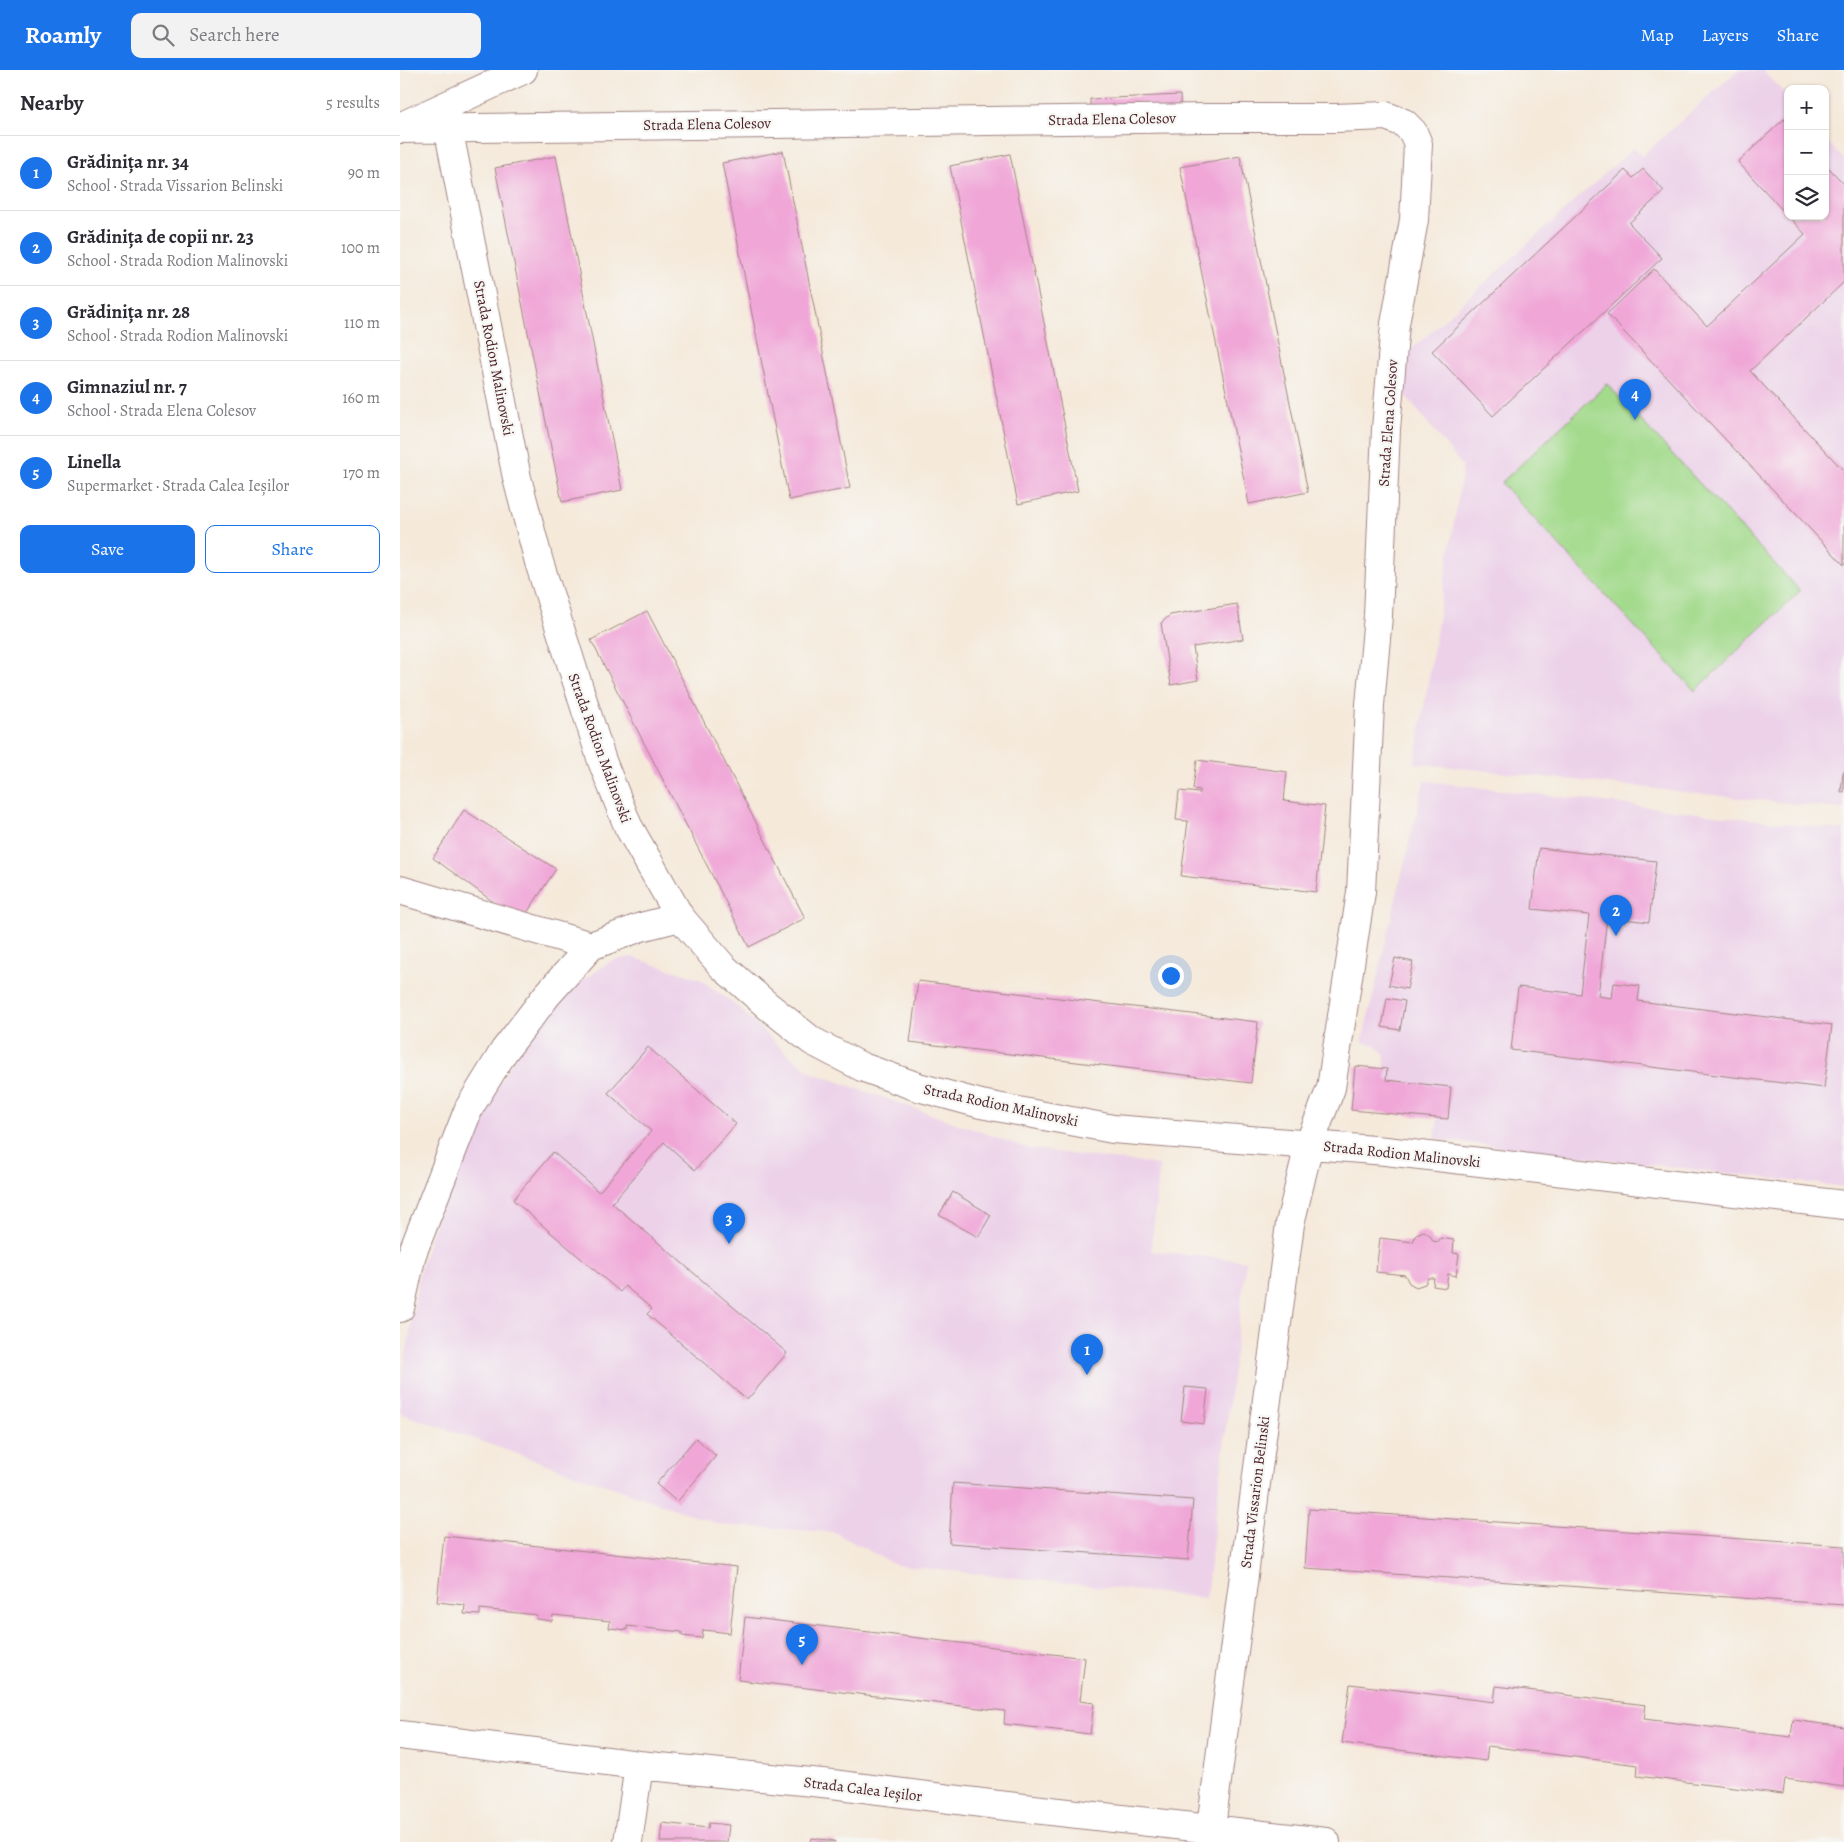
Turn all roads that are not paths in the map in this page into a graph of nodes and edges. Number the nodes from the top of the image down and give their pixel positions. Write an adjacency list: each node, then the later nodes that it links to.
1 (524, 70): 2 (street, Strada Elena Colesov)
2 (400, 128): 3 (street, Strada Elena Colesov)
3 (448, 128): 5 (street, Strada Rodion Malinovski); 7 (street, Strada Elena Colesov)
4 (400, 890): 6 (street)
5 (680, 917): 6 (street); 7 (street, Strada Rodion Malinovski)
6 (591, 946): 9 (street)
7 (1309, 1145): 8 (street, Strada Rodion Malinovski); 12 (street, Strada Vissarion Belinski)
8 (1844, 1205)
9 (400, 1308)
10 (400, 1735): 11 (street, Strada Calea Ieșilor)
11 (639, 1765): 12 (street, Strada Calea Ieșilor); 13 (street)
12 (1210, 1835): 14 (street, Strada Calea Ieșilor)
13 (628, 1842)
14 (1326, 1842)

